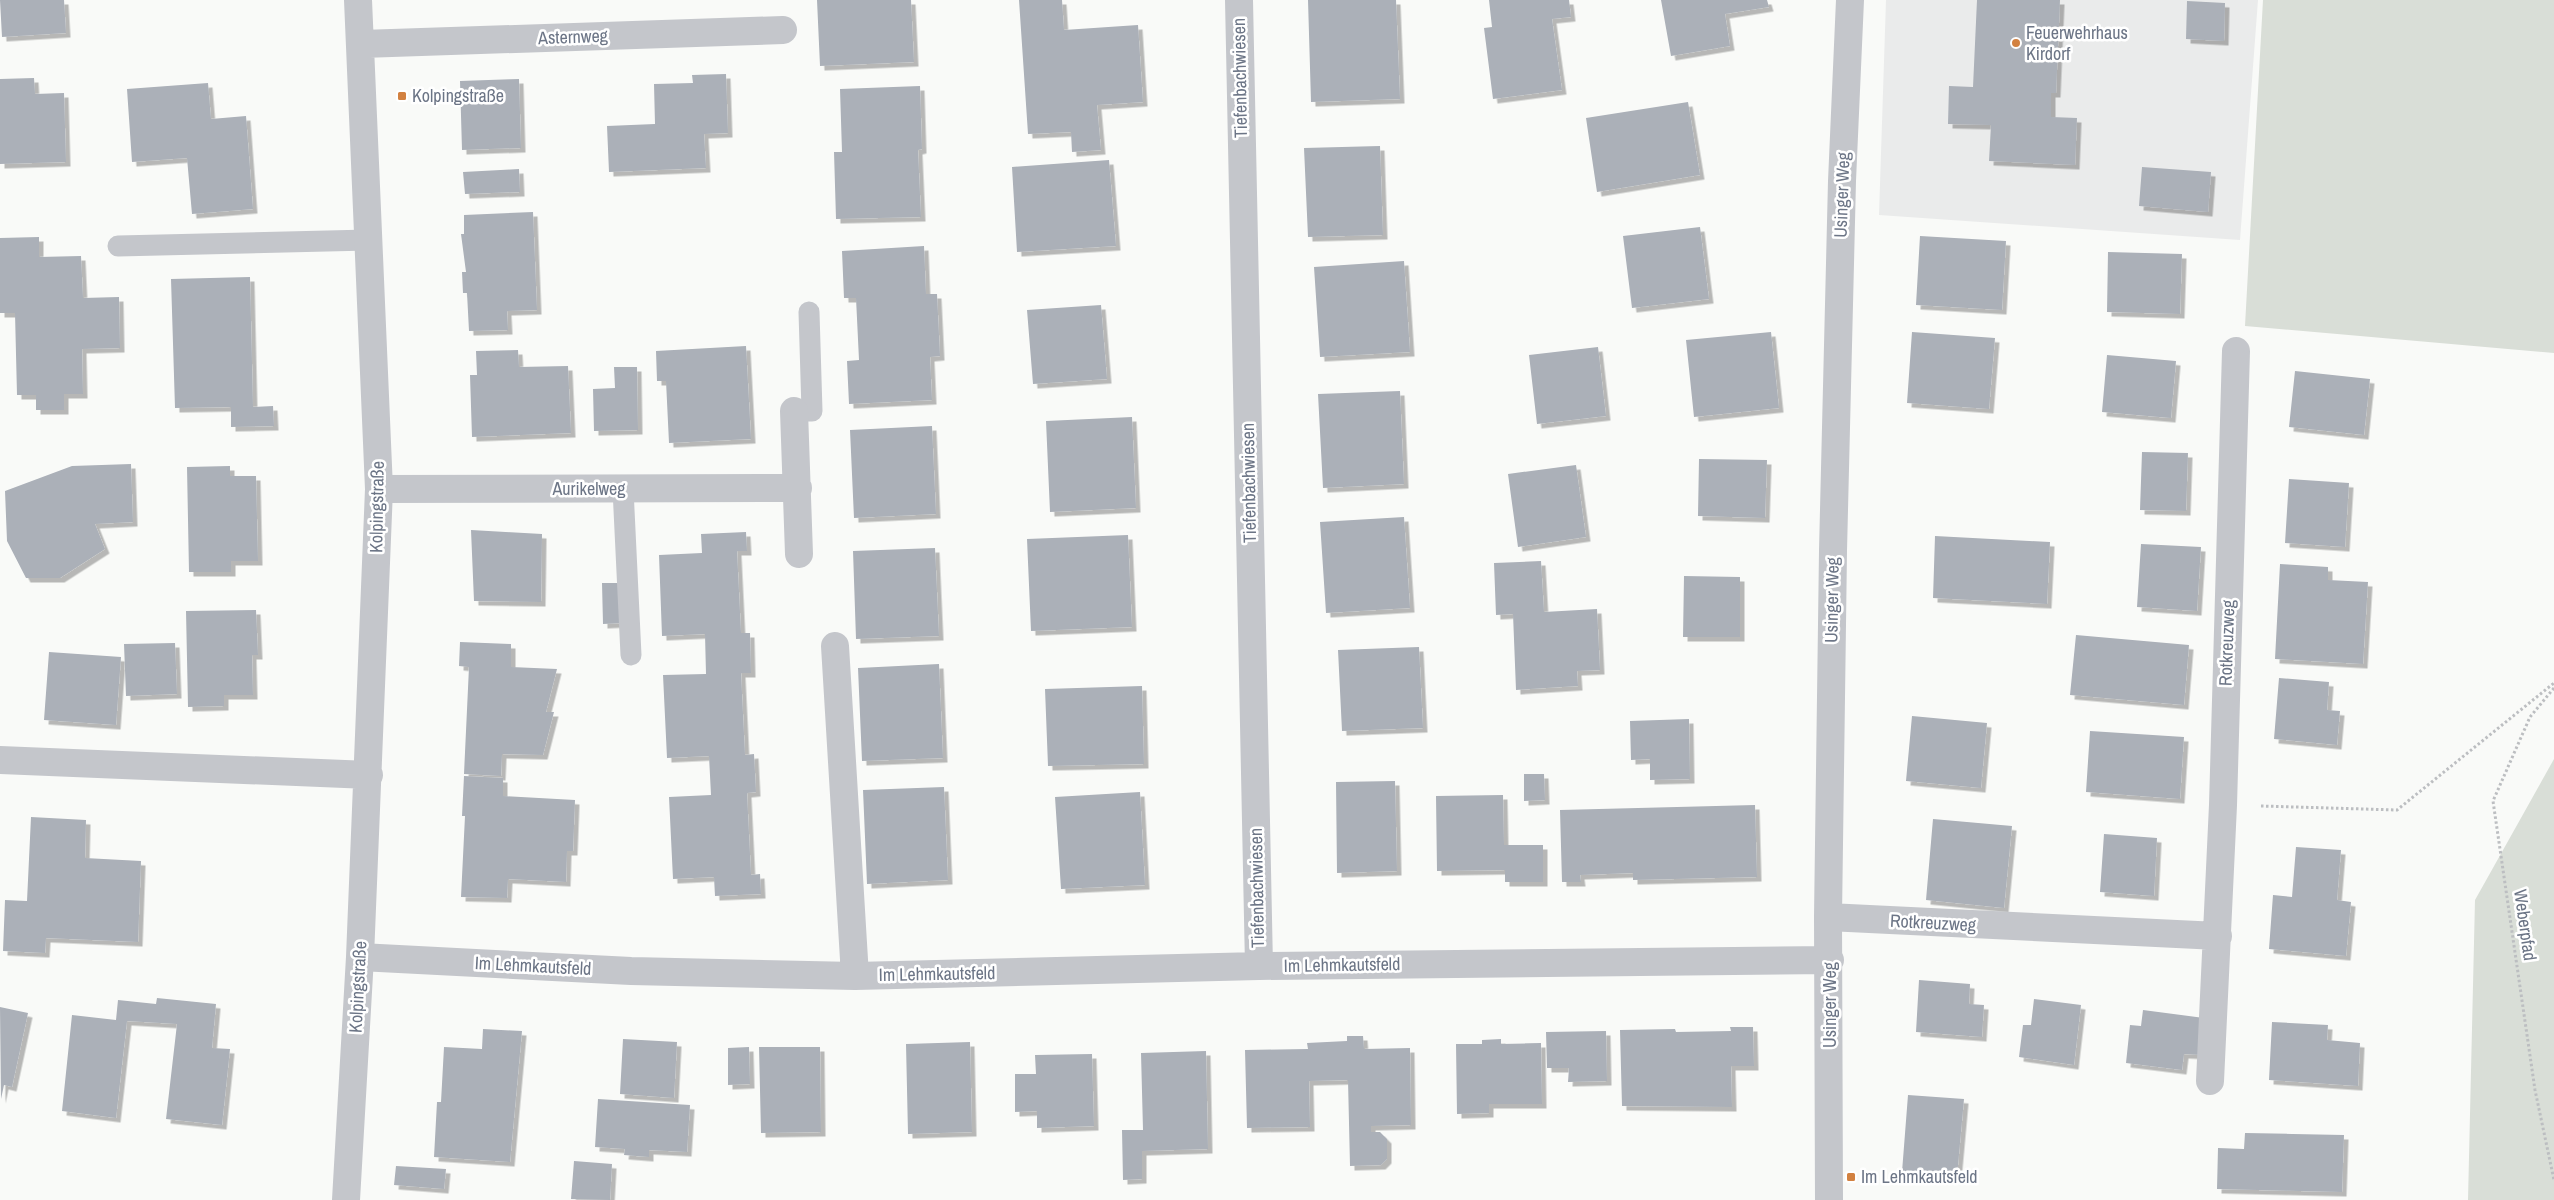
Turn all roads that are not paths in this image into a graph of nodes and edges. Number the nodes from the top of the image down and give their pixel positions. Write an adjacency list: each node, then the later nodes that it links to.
1 (358, 0): 5 (street, Kolpingstraße)
2 (1238, 0): 23 (street, Tiefenbachwiesen)
3 (1850, 0): 19 (street, Usinger Weg)
4 (784, 30): 5 (street, Asternweg)
5 (362, 44): 6 (street, Kolpingstraße)
6 (369, 240): 7 (lane); 12 (street, Kolpingstraße)
7 (118, 246)
8 (809, 312): 10 (lane)
9 (2236, 351): 20 (street, Rotkreuzweg)
10 (794, 411): 11 (street)
11 (798, 488): 13 (street, Aurikelweg); 14 (street)
12 (379, 489): 13 (street, Aurikelweg); 18 (street, Kolpingstraße)
13 (623, 489): 16 (lane)
14 (799, 554)
15 (835, 646): 24 (street, Im Lehmkautsfeld)
16 (631, 656)
17 (0, 760): 18 (street)
18 (369, 775): 21 (street, Kolpingstraße)
19 (1828, 918): 20 (street, Rotkreuzweg); 22 (street, Usinger Weg)
20 (2218, 936): 25 (street, Rotkreuzweg)
21 (360, 957): 24 (street, Im Lehmkautsfeld); 26 (street, Kolpingstraße)
22 (1830, 960): 23 (street, Im Lehmkautsfeld); 27 (street, Usinger Weg)
23 (1259, 966): 24 (street, Im Lehmkautsfeld)
24 (855, 976)
25 (2210, 1081)
26 (346, 1200)
27 (1830, 1200)

